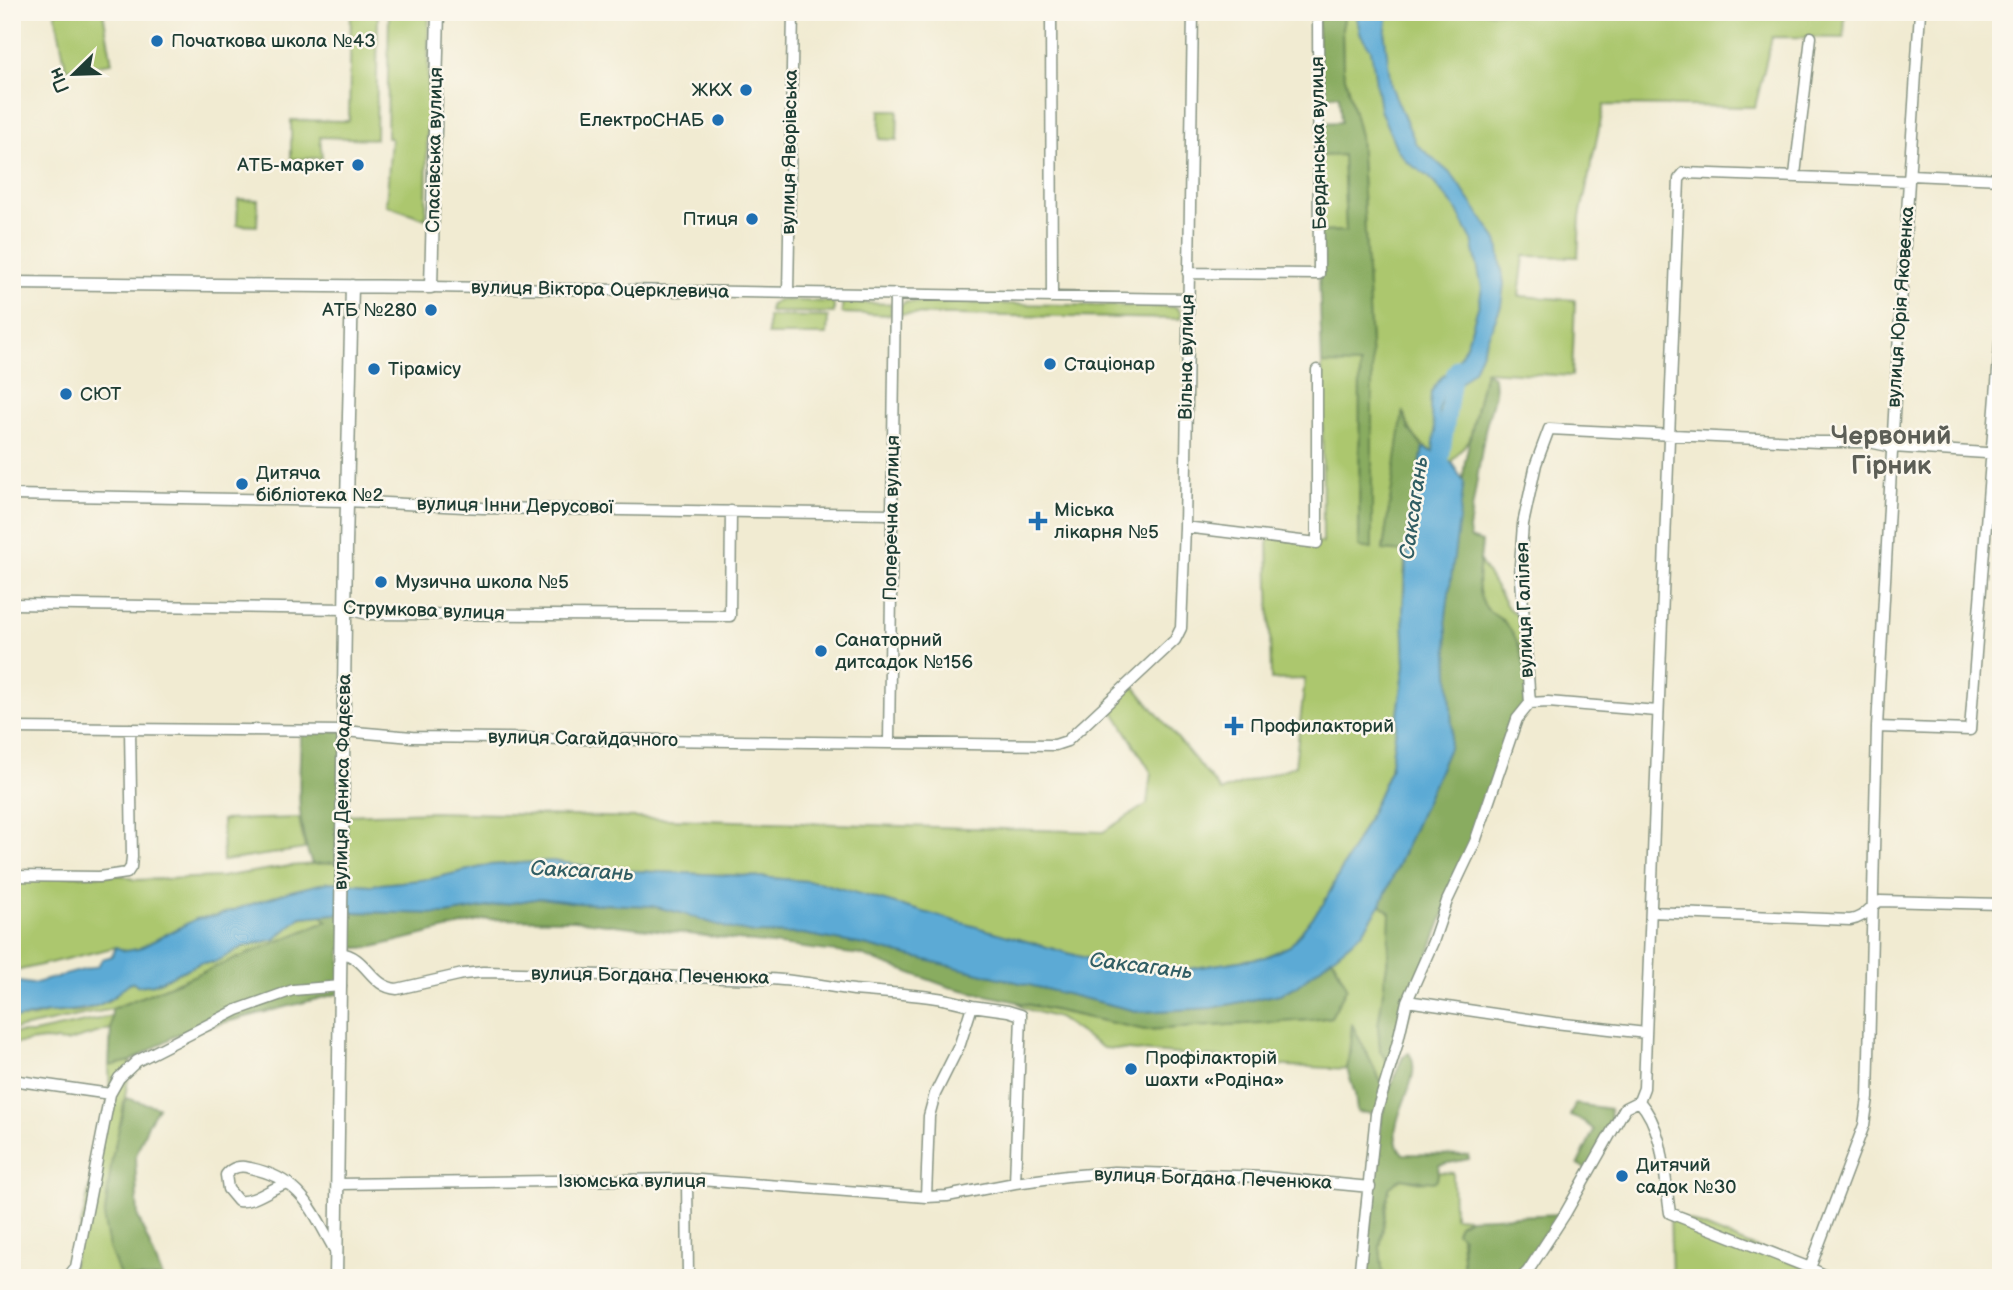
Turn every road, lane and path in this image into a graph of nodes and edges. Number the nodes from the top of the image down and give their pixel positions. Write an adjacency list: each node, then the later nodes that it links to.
1 (438, 12): 14 (street, Спасівська вулиця)
2 (793, 12): 15 (street, вулиця Яворівська)
3 (1051, 12): 17 (street)
4 (1194, 12): 11 (street, Вільна вулиця)
5 (1318, 12): 11 (street, Бердянська вулиця)
6 (1920, 12): 9 (street, вулиця Юрія Яковенка)
7 (1811, 37): 8 (street)
8 (1795, 175): 9 (street, вулиця Юрія Яковенка); 21 (street)
9 (1909, 178): 10 (street); 22 (street, вулиця Юрія Яковенка)
10 (2001, 179)
11 (1188, 273): 18 (street, Вільна вулиця)
12 (12, 283): 13 (street, вулиця Віктора Оцерклевича)
13 (352, 286): 14 (street, вулиця Віктора Оцерклевича); 25 (street, вулиця Дениса Фадєєва)
14 (431, 287): 15 (street, вулиця Віктора Оцерклевича)
15 (788, 293): 16 (street, вулиця Віктора Оцерклевича)
16 (895, 294): 17 (street, вулиця Віктора Оцерклевича); 27 (street, Поперечна вулиця)
17 (1052, 297): 18 (street, вулиця Віктора Оцерклевича)
18 (1187, 299): 28 (street, Вільна вулиця)
19 (2001, 332): 23 (street)
20 (1317, 370): 28 (street)
21 (1669, 436): 22 (street, вулиця Галілея); 32 (street, вулиця Галілея); 33 (street)
22 (1893, 447): 23 (street, вулиця Галілея); 34 (street, вулиця Юрія Яковенка)
23 (1996, 454): 34 (street)
24 (12, 495): 25 (street, вулиця Інни Дерусової)
25 (347, 501): 26 (street, вулиця Інни Дерусової); 30 (street, вулиця Дениса Фадєєва)
26 (731, 511): 27 (street, вулиця Інни Дерусової); 30 (street, Струмкова вулиця)
27 (892, 514): 38 (street, Поперечна вулиця)
28 (1185, 527): 31 (street, Вільна вулиця)
29 (12, 604): 30 (street, Струмкова вулиця)
30 (346, 609): 37 (street, вулиця Дениса Фадєєва)
31 (1130, 681): 38 (street, вулиця Сагайдачного)
32 (1530, 704): 33 (street, вулиця Галілея); 45 (street)
33 (1657, 712): 42 (street)
34 (1877, 727): 41 (street, вулиця Юрія Яковенка)
35 (12, 728): 36 (street, вулиця Сагайдачного)
36 (130, 729): 37 (street, вулиця Сагайдачного); 39 (street)
37 (344, 731): 38 (street, вулиця Сагайдачного); 43 (street, вулиця Дениса Фадєєва)
38 (889, 743)
39 (12, 876)
40 (2001, 904): 41 (street)
41 (1872, 906): 42 (street); 58 (street, вулиця Юрія Яковенка)
42 (1651, 912): 47 (street)
43 (340, 951): 44 (street, вулиця Дениса Фадєєва); 46 (street, вулиця Богдана Печенюка)
44 (341, 986): 49 (street); 54 (street, вулиця Дениса Фадєєва)
45 (1407, 1001): 47 (street); 55 (street)
46 (972, 1006): 53 (street, вулиця Богдана Печенюка); 56 (street)
47 (1646, 1033): 50 (street)
48 (12, 1080): 49 (street)
49 (110, 1094): 59 (street)
50 (1639, 1101): 58 (street); 63 (street)
51 (687, 1179): 54 (street, Ізюмська вулиця); 56 (street, Ізюмська вулиця); 61 (street)
52 (288, 1183): 52 (street); 57 (street)
53 (1015, 1183): 55 (street, вулиця Богдана Печенюка); 56 (street, вулиця Богдана Печенюка)
54 (338, 1184): 57 (street, вулиця Дениса Фадєєва)
55 (1370, 1186): 62 (street)
56 (926, 1197)
57 (337, 1254): 60 (street, вулиця Дениса Фадєєва)
58 (1810, 1268): 64 (street)
59 (67, 1278)
60 (336, 1278)
61 (688, 1278)
62 (1359, 1278)
63 (1521, 1278)
64 (1831, 1278)

